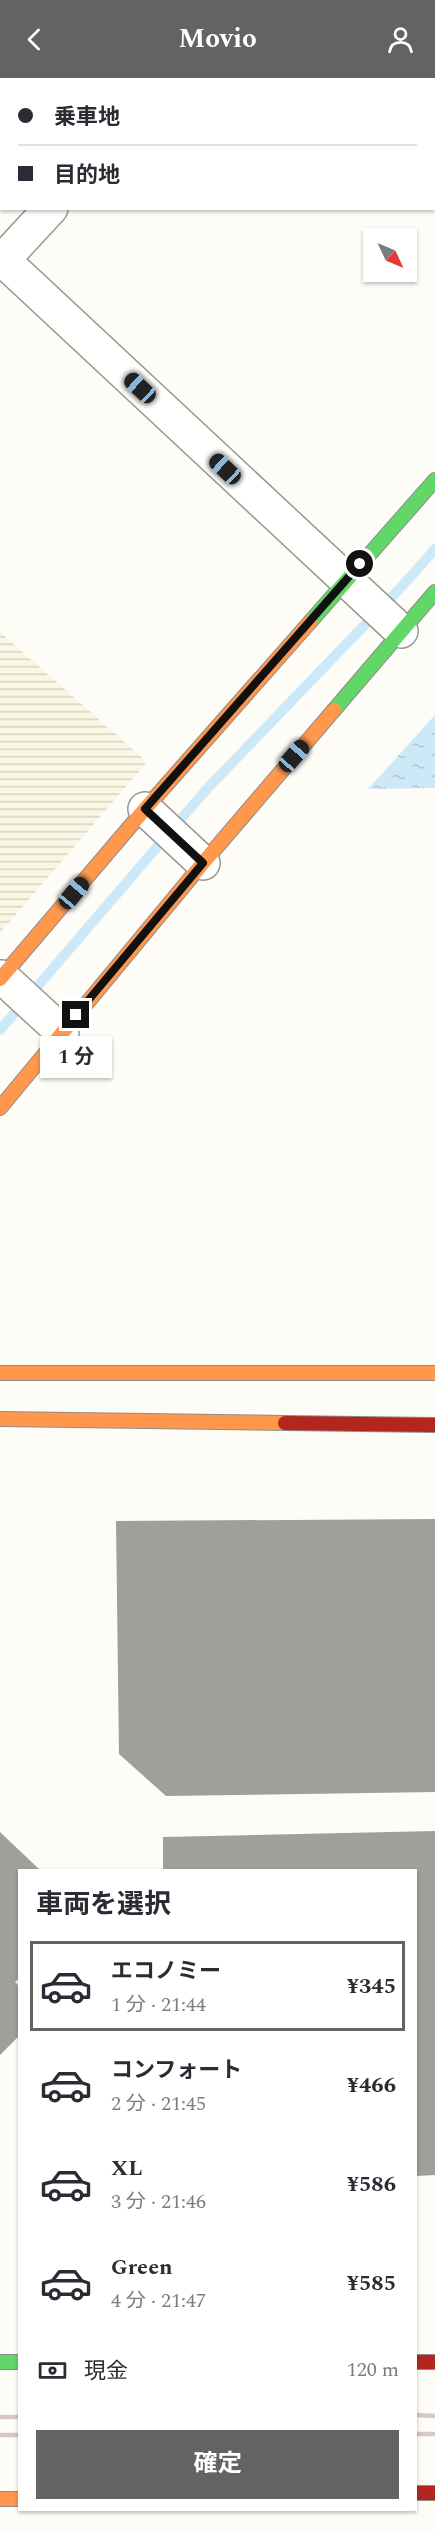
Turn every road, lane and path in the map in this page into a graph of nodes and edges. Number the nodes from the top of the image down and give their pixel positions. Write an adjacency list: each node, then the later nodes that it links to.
1 (49, 210): 2 (street)
2 (2, 261): 4 (street)
3 (435, 480): 4 (street)
4 (345, 581): 6 (street); 7 (street)
5 (435, 592): 6 (street)
6 (394, 625): 8 (street)
7 (145, 809): 8 (street); 9 (street)
8 (194, 854): 10 (street)
9 (1, 978): 10 (street)
10 (51, 1022): 11 (street)
11 (0, 1108)
12 (0, 1373): 13 (street)
13 (435, 1373)
14 (0, 1419): 15 (street)
15 (435, 1425)
16 (0, 2362): 17 (street)
17 (18, 2362)
18 (417, 2362): 19 (street)
19 (435, 2362)
20 (417, 2493): 21 (street)
21 (435, 2493)
22 (0, 2499): 23 (street)
23 (18, 2499)

